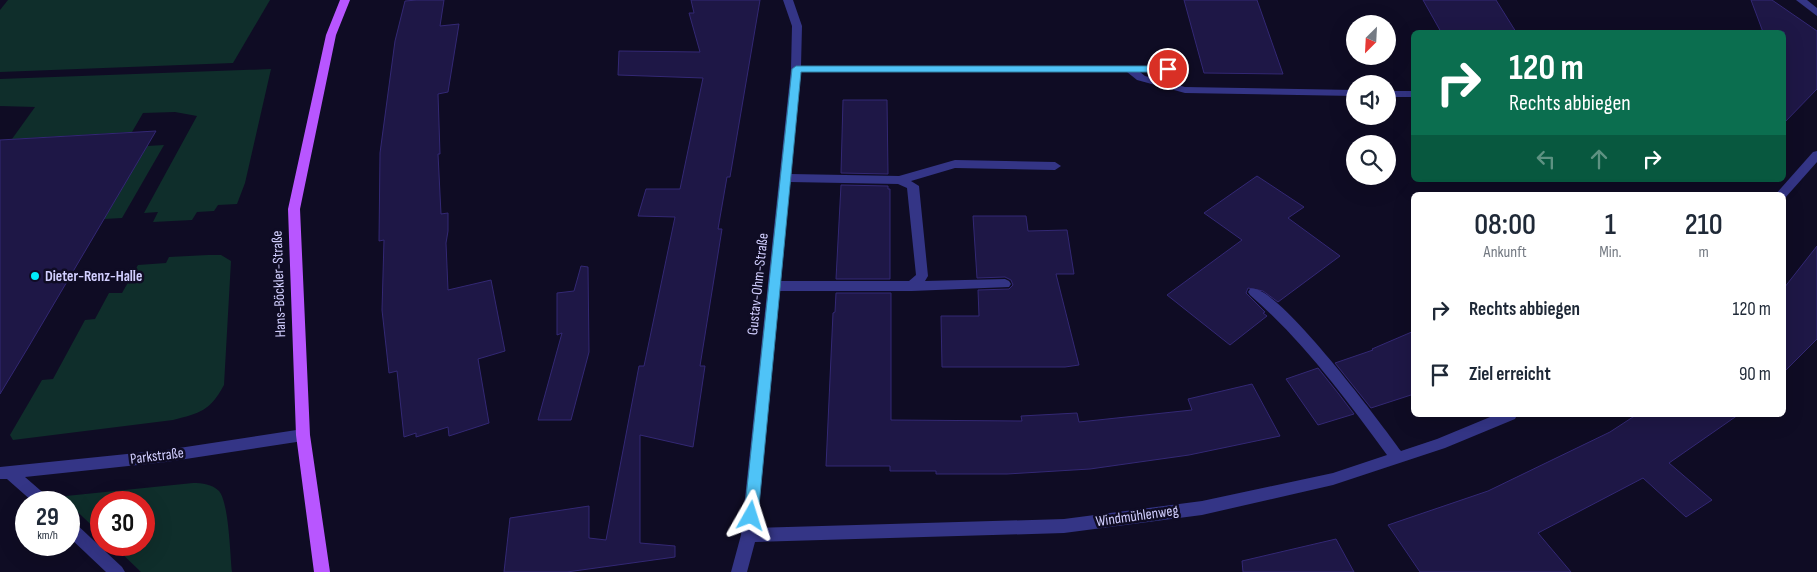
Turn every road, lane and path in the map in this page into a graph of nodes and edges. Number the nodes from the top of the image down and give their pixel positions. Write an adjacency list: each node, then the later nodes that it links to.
1 (345, 0): 21 (main road, Hans-Böckler-Straße)
2 (788, 0): 5 (street, Gustav-Ohm-Straße)
3 (1802, 0): 4 (street)
4 (1817, 13)
5 (796, 69): 6 (street); 13 (street, Gustav-Ohm-Straße)
6 (1129, 69): 7 (street); 8 (street)
7 (1168, 69)
8 (1346, 93)
9 (1396, 94): 10 (street)
10 (1411, 94)
11 (1817, 155): 15 (street)
12 (1055, 166): 14 (street)
13 (785, 178): 14 (street); 17 (street, Gustav-Ohm-Straße)
14 (899, 180): 18 (street)
15 (1784, 192)
16 (1005, 284): 18 (street)
17 (774, 286): 18 (street); 25 (street, Gustav-Ohm-Straße)
18 (912, 286)
19 (1254, 292): 22 (street)
20 (1505, 417): 22 (street, Windmühlenweg)
21 (303, 435): 23 (street, Parkstraße); 28 (main road, Hans-Böckler-Straße)
22 (1398, 458): 25 (street, Windmühlenweg)
23 (5, 473): 24 (street, Parkstraße)
24 (29, 491)
25 (749, 535): 29 (street, Gustav-Ohm-Straße)
26 (80, 537): 27 (street)
27 (117, 572)
28 (322, 572)
29 (739, 572)

